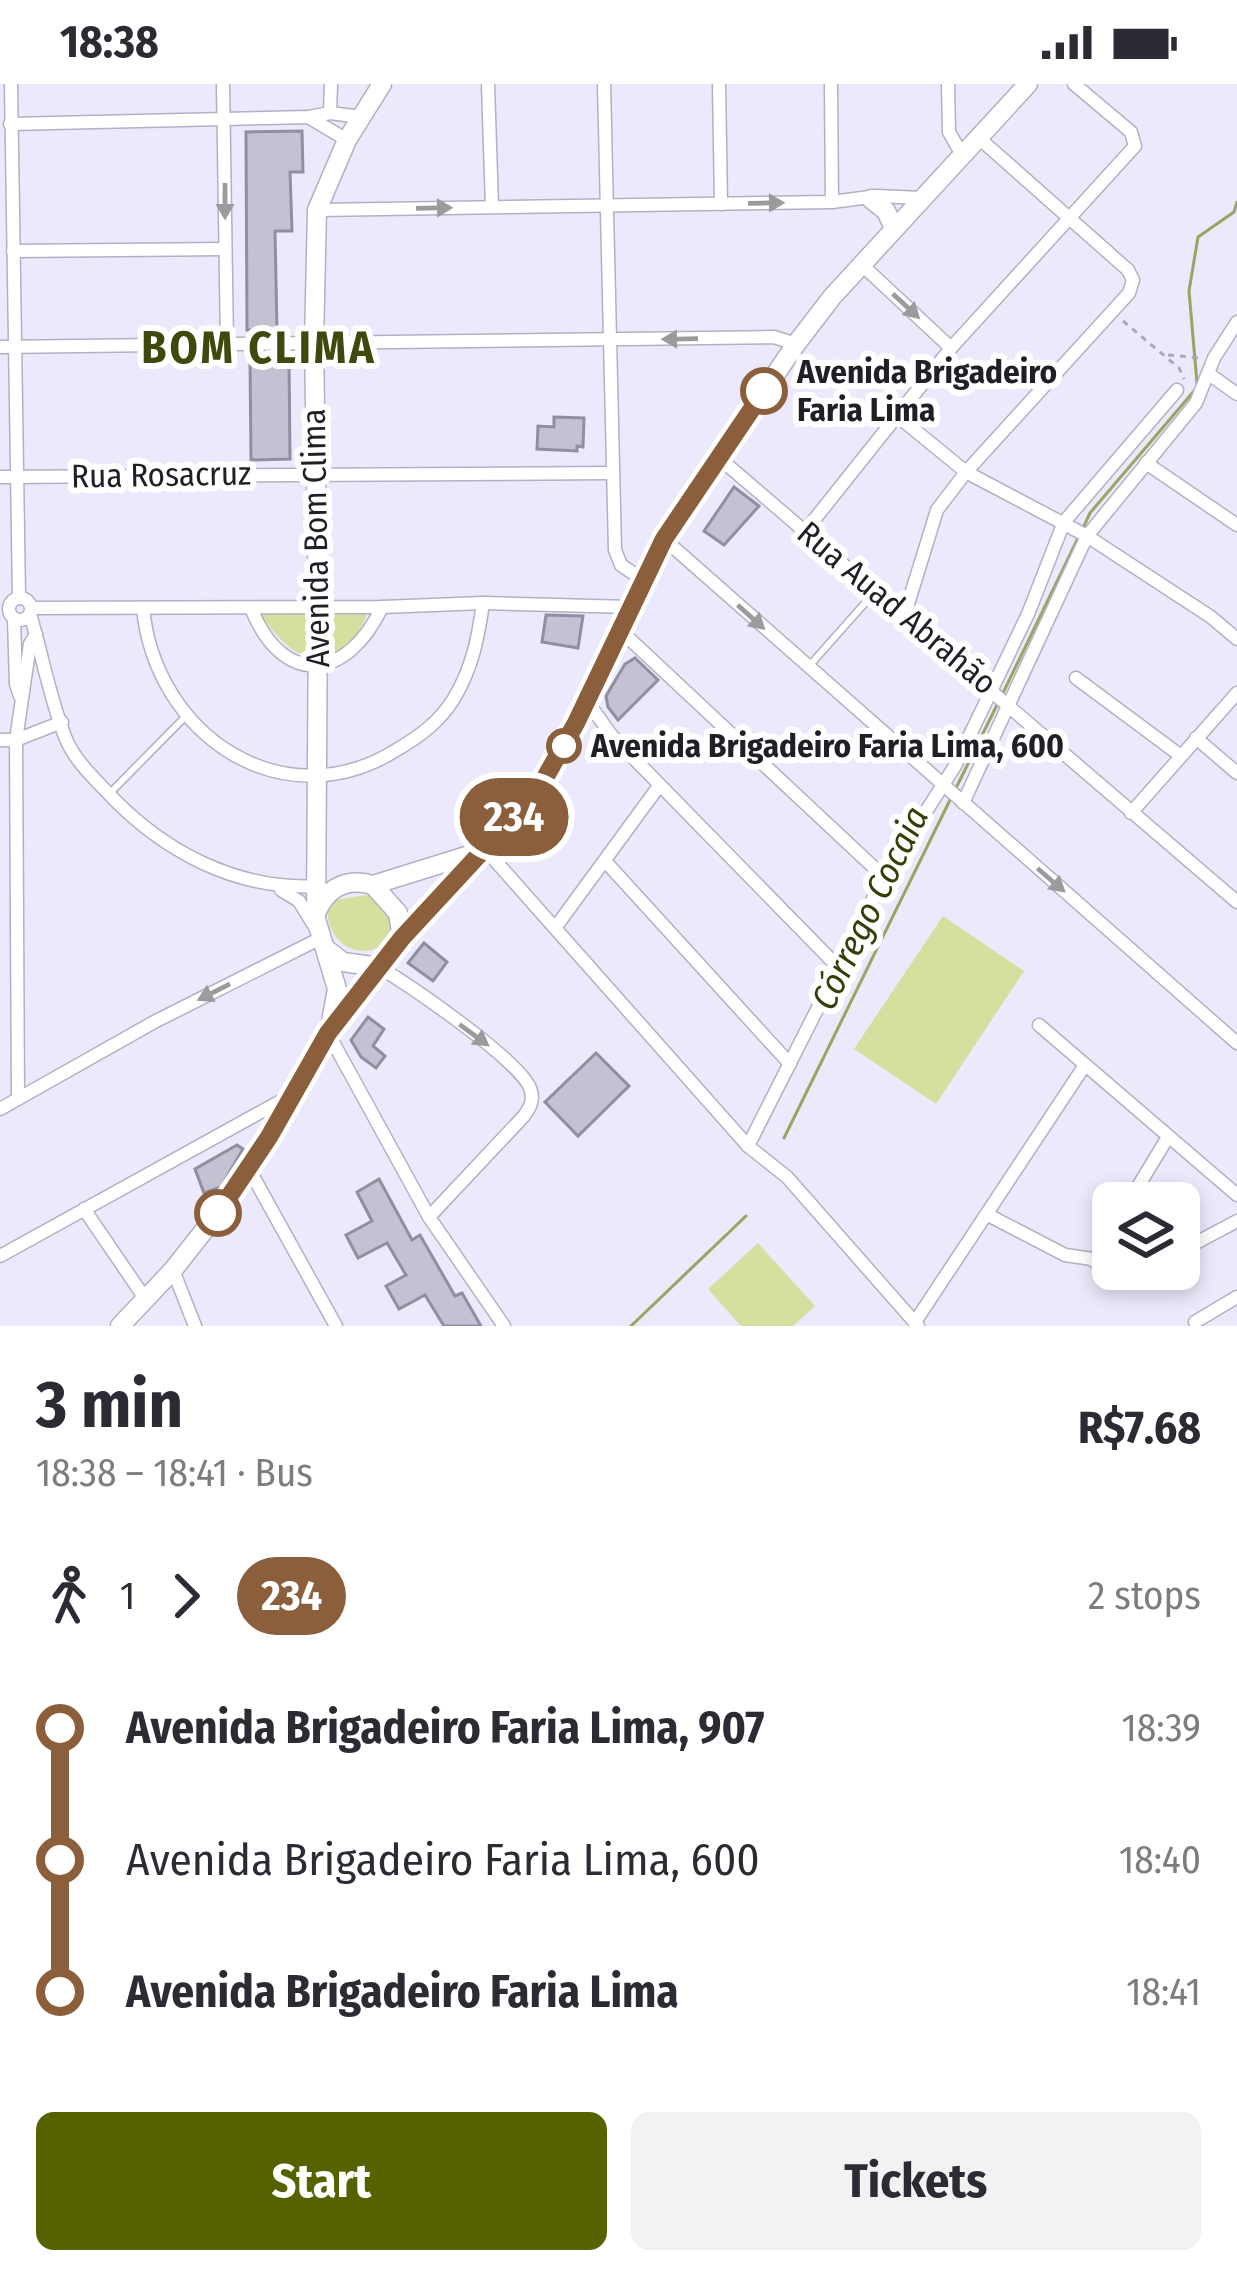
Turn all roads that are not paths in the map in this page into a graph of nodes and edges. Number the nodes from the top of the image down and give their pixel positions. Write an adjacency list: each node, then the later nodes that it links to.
1 (10, 84): 16 (street)
2 (223, 84): 15 (street)
3 (331, 84): 12 (street)
4 (382, 84): 14 (main road, Avenida Bom Clima)
5 (488, 84): 25 (street)
6 (604, 84): 24 (street)
7 (719, 84): 23 (street)
8 (831, 84): 22 (street)
9 (948, 84): 19 (street)
10 (1028, 84): 17 (main road)
11 (1075, 84): 27 (street)
12 (331, 113): 13 (street); 14 (street)
13 (309, 117): 15 (street); 18 (street)
14 (362, 117): 18 (main road, Avenida Bom Clima)
15 (224, 119): 16 (street); 29 (street, one-way to 29)
16 (10, 124): 30 (street)
17 (980, 139): 19 (main road); 27 (street)
18 (347, 140): 26 (main road, Avenida Bom Clima)
19 (962, 155): 20 (main road)
20 (921, 198): 21 (street); 28 (main road)
21 (871, 199): 22 (street); 28 (main road)
22 (832, 202): 23 (street, one-way to 22)
23 (722, 204): 24 (street)
24 (607, 205): 25 (street); 33 (street)
25 (492, 207): 26 (street, one-way to 25)
26 (317, 210): 34 (main road, Avenida Bom Clima)
27 (1070, 220): 38 (street); 45 (street)
28 (894, 228): 31 (main road)
29 (225, 249): 30 (street); 35 (street)
30 (13, 251): 37 (street)
31 (861, 265): 36 (main road); 38 (street, one-way to 38)
32 (1237, 322): 39 (street)
33 (609, 340): 34 (street); 36 (street, one-way to 33); 47 (street)
34 (314, 342): 35 (street); 46 (main road, Avenida Bom Clima)
35 (226, 344): 37 (street)
36 (796, 344): 43 (main road)
37 (7, 347): 49 (street)
38 (951, 349): 42 (street)
39 (1210, 374): 41 (street); 44 (street)
40 (1178, 390): 50 (street)
41 (1237, 394)
42 (895, 414): 45 (street); 52 (street)
43 (718, 457): 52 (street, Rua Auad Abrahão); 54 (main road)
44 (1146, 464): 51 (street); 53 (street)
45 (966, 472): 50 (street); 65 (street)
46 (315, 473): 47 (street, Rua Rosacruz); 49 (street, Rua Rosacruz); 58 (main road, Avenida Bom Clima)
47 (611, 473): 55 (street)
48 (0, 477): 49 (street, Rua Rosacruz)
49 (16, 477): 63 (street)
50 (1066, 523): 53 (street); 75 (street)
51 (1237, 525)
52 (806, 530): 56 (street, Rua Auad Abrahão)
53 (1084, 534): 68 (street); 75 (street)
54 (664, 539): 55 (main road); 72 (street, one-way to 72)
55 (643, 580): 60 (main road)
56 (875, 591): 65 (street, Rua Auad Abrahão); 72 (lane)
57 (483, 603): 59 (street); 60 (street); 87 (street)
58 (318, 607): 59 (street); 62 (street); 71 (main road, Avenida Bom Clima)
59 (382, 607): 71 (street)
60 (630, 607): 66 (main road)
61 (143, 608): 62 (street); 64 (street); 78 (street)
62 (251, 608): 71 (street)
63 (9, 609): 64 (street); 76 (street)
64 (30, 611): 67 (street)
65 (904, 617): 75 (street, Rua Auad Abrahão)
66 (620, 630): 69 (street); 70 (main road)
67 (36, 634): 76 (street); 79 (street)
68 (1237, 639)
69 (643, 652): 70 (street); 98 (street)
70 (609, 653): 77 (main road)
71 (318, 665): 87 (main road, Avenida Bom Clima)
72 (807, 668): 89 (street)
73 (1076, 678): 85 (street)
74 (1237, 693): 82 (street)
75 (1001, 696): 89 (street); 91 (street); 92 (street, Rua Auad Abrahão)
76 (20, 698): 84 (street)
77 (586, 701): 80 (main road); 81 (street)
78 (187, 716): 87 (street); 90 (lane)
79 (62, 722): 84 (street); 90 (street)
80 (576, 723): 81 (street); 93 (main road)
81 (612, 736): 88 (street)
82 (1196, 738): 85 (street); 86 (street)
83 (0, 740): 84 (street)
84 (16, 740): 94 (street)
85 (1181, 756): 92 (street)
86 (1237, 773)
87 (318, 776): 97 (main road, Avenida Bom Clima)
88 (659, 786): 96 (street); 107 (street)
89 (946, 788): 91 (street); 98 (street)
90 (109, 794): 100 (street)
91 (961, 801): 113 (street, one-way to 113)
92 (1131, 813): 103 (street, Rua Auad Abrahão)
93 (483, 850): 99 (main road); 104 (street); 106 (main road)
94 (17, 858): 95 (street); 110 (street)
95 (0, 859)
96 (605, 861): 104 (street); 114 (street)
97 (317, 864): 101 (main road, Avenida Bom Clima); 102 (main road)
98 (884, 878): 107 (street)
99 (374, 885): 102 (main road); 106 (main road)
100 (275, 886): 101 (street); 105 (street)
101 (318, 886): 102 (street); 105 (main road, Avenida Bom Clima)
102 (339, 886): 105 (main road)
103 (1237, 902)
104 (555, 928): 121 (street)
105 (319, 931): 108 (main road); 112 (main road, Avenida Bom Clima); 117 (street, one-way to 117)
106 (402, 938): 108 (main road)
107 (837, 966): 114 (street)
108 (379, 967): 112 (main road); 127 (street, one-way to 127)
109 (0, 973): 110 (street)
110 (17, 973): 117 (street)
111 (1039, 1025): 115 (street)
112 (328, 1033): 116 (main road); 127 (street)
113 (1237, 1043)
114 (790, 1064): 121 (street)
115 (1085, 1066): 120 (street); 126 (street)
116 (295, 1093): 118 (street); 119 (main road)
117 (7, 1104)
118 (241, 1123): 119 (street); 125 (street)
119 (269, 1137): 122 (main road)
120 (1168, 1137): 123 (street); 124 (street)
121 (753, 1150): 136 (street)
122 (249, 1169): 132 (main road); 139 (street)
123 (1141, 1182)
124 (1237, 1195)
125 (84, 1210): 130 (street); 134 (street)
126 (988, 1215): 131 (street); 136 (street)
127 (429, 1217): 140 (street)
128 (1237, 1221): 129 (street)
129 (1200, 1241)
130 (0, 1256)
131 (1092, 1260)
132 (173, 1270): 134 (main road); 138 (street)
133 (1237, 1297): 135 (street)
134 (146, 1300): 137 (main road)
135 (1195, 1322)
136 (916, 1324)
137 (120, 1326)
138 (195, 1326)
139 (336, 1326)
140 (504, 1326)

